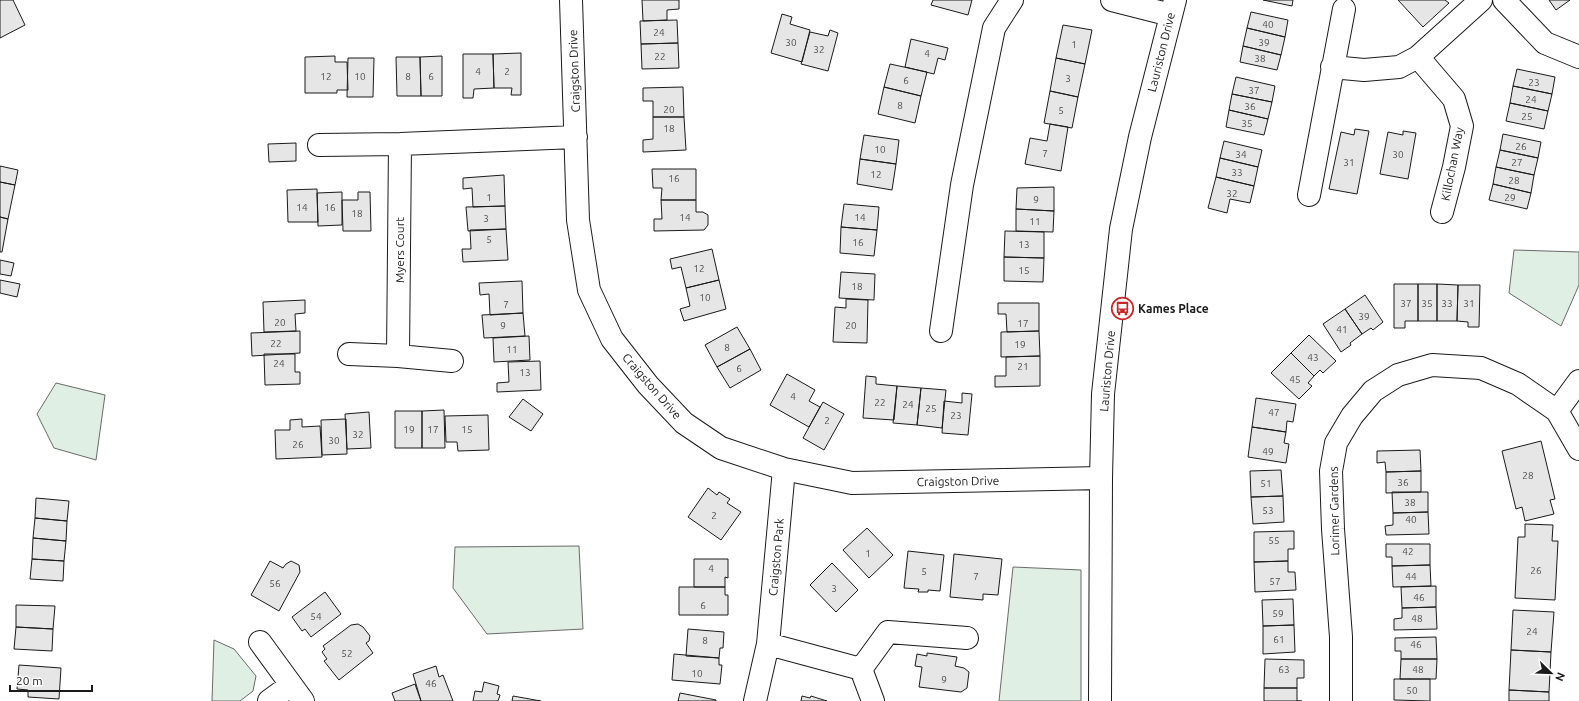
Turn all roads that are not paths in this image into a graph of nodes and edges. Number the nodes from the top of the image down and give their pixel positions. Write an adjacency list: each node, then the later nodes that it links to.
1 (571, 0): 11 (street, Craigston Drive)
2 (1012, 0): 16 (street)
3 (1112, 0): 6 (street)
4 (1481, 0): 8 (street)
5 (1504, 0): 9 (street)
6 (1173, 7): 24 (street, Lauriston Drive)
7 (1344, 9): 10 (street)
8 (1418, 57): 10 (street); 15 (street, Killochan Way)
9 (1579, 57)
10 (1332, 67): 14 (street)
11 (576, 137): 12 (street); 23 (street, Craigston Drive)
12 (400, 144): 13 (street); 18 (street, Myers Court)
13 (319, 145)
14 (1309, 196)
15 (1442, 212)
16 (942, 331)
17 (349, 354): 18 (street)
18 (398, 356): 19 (street)
19 (452, 360)
20 (1579, 381): 21 (street)
21 (1558, 411): 22 (street, Lorimer Gardens); 34 (street, Lorimer Gardens)
22 (1579, 449)
23 (784, 469): 24 (street, Craigston Drive); 27 (street, Craigston Park)
24 (1101, 478): 33 (street, Lauriston Drive)
25 (967, 638): 28 (street)
26 (260, 642): 29 (street)
27 (768, 644): 28 (street); 31 (street, Craigston Park)
28 (861, 669): 32 (street)
29 (297, 693): 30 (street)
30 (269, 701)
31 (755, 701)
32 (873, 701)
33 (1100, 701)
34 (1342, 701)

